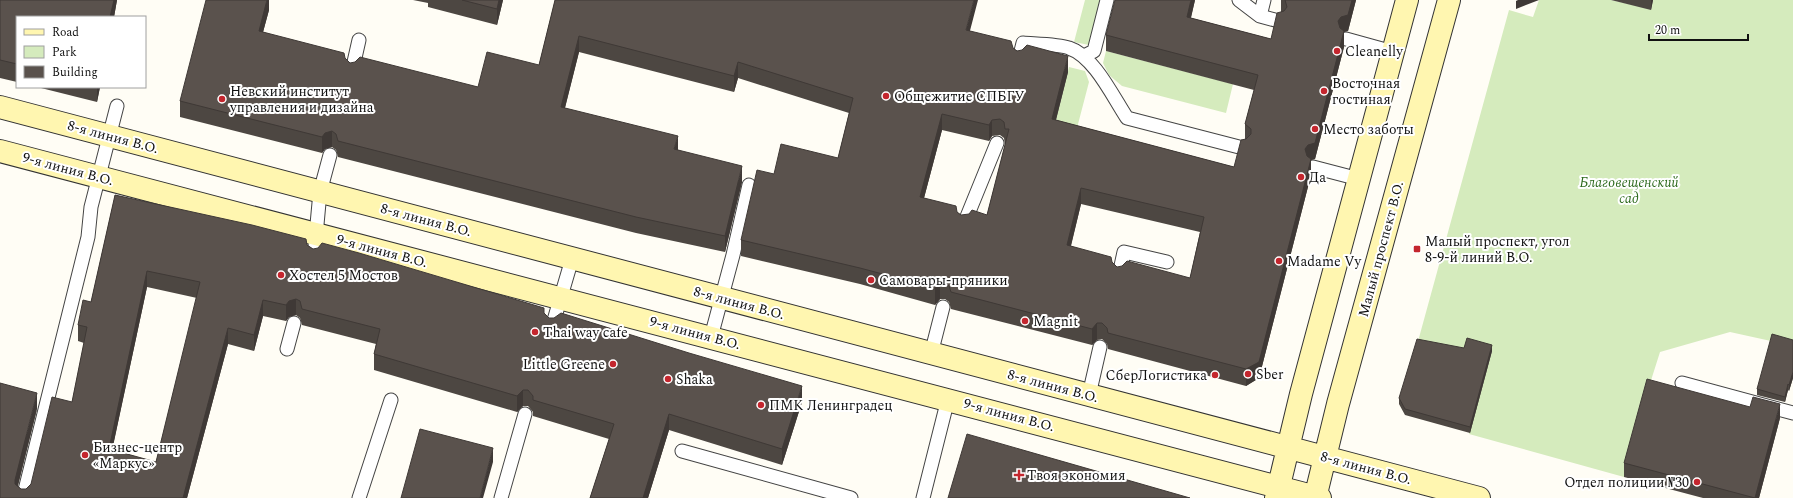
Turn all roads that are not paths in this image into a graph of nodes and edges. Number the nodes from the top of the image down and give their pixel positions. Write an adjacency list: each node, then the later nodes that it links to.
1 (1107, 0): 11 (lane)
2 (1239, 0): 6 (lane)
3 (1264, 0): 6 (lane)
4 (1407, 0): 10 (main road)
5 (1449, 0): 49 (main road, Малый проспект В.О.)
6 (1260, 16): 7 (lane)
7 (1279, 21)
8 (1346, 39): 10 (lane)
9 (359, 40): 13 (lane)
10 (1393, 52): 23 (main road)
11 (1084, 56): 12 (lane); 18 (lane)
12 (1019, 59)
13 (352, 71)
14 (117, 106): 16 (lane)
15 (0, 107): 16 (main road, 8-я линия В.О.)
16 (108, 136): 22 (lane); 25 (main road, 8-я линия В.О.)
17 (997, 143): 26 (lane)
18 (1243, 148)
19 (0, 151): 22 (main road, 9-я линия В.О.)
20 (330, 155): 25 (lane)
21 (1313, 167): 23 (lane)
22 (99, 177): 27 (main road, 9-я линия В.О.); 51 (lane)
23 (1359, 179): 47 (main road)
24 (749, 185): 33 (lane)
25 (320, 192): 27 (lane); 29 (main road, 8-я линия В.О.)
26 (964, 224)
27 (315, 233): 28 (lane); 32 (main road, 9-я линия В.О.)
28 (314, 257)
29 (572, 258): 32 (lane); 33 (main road, 8-я линия В.О.)
30 (1167, 262): 31 (lane)
31 (1119, 275)
32 (560, 297): 36 (lane); 37 (main road, 9-я линия В.О.)
33 (721, 298): 37 (lane); 40 (main road, 8-я линия В.О.)
34 (943, 307): 40 (lane)
35 (294, 323): 39 (lane)
36 (552, 327)
37 (711, 337): 43 (main road, 9-я линия В.О.)
38 (1100, 347): 42 (lane)
39 (287, 349)
40 (931, 354): 42 (main road, 8-я линия В.О.)
41 (1682, 383): 45 (lane)
42 (1089, 395): 47 (main road, 8-я линия В.О.)
43 (948, 399): 50 (main road, 9-я линия В.О.); 55 (lane)
44 (390, 400): 52 (lane)
45 (1793, 413)
46 (526, 414): 53 (lane)
47 (1288, 447): 49 (main road, 8-я линия В.О.); 50 (main road)
48 (682, 451): 54 (lane)
49 (1326, 458): 56 (main road, Малый проспект В.О.); 57 (main road, 8-я линия В.О.)
50 (1277, 492): 56 (main road, 9-я линия В.О.)
51 (23, 498)
52 (359, 498)
53 (501, 498)
54 (851, 498)
55 (923, 498)
56 (1317, 498)
57 (1479, 498)

